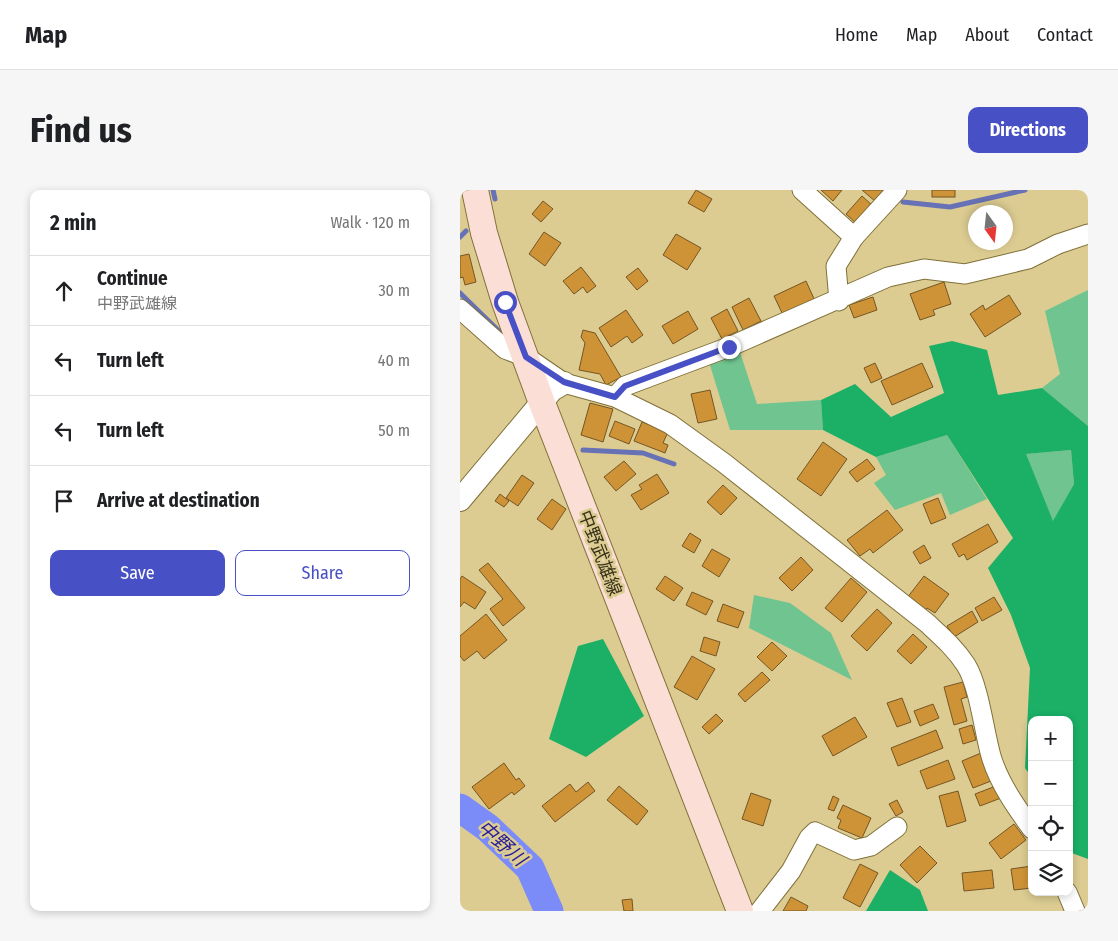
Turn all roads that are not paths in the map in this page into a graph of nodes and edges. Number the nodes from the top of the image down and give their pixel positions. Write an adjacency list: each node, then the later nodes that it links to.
1 (475, 190): 8 (main road, 中野武雄線)
2 (802, 190): 5 (street)
3 (897, 190): 5 (street)
4 (1088, 234): 6 (street)
5 (854, 237): 6 (street)
6 (839, 301): 10 (street)
7 (460, 309): 8 (street)
8 (516, 353): 9 (street); 11 (main road, 中野武雄線)
9 (564, 382): 10 (street); 11 (street)
10 (615, 397): 13 (street)
11 (542, 403): 12 (street); 16 (main road, 中野武雄線)
12 (460, 500)
13 (1028, 823)
14 (897, 827): 17 (street)
15 (1069, 896): 18 (street)
16 (740, 911)
17 (760, 911)
18 (1075, 911)

